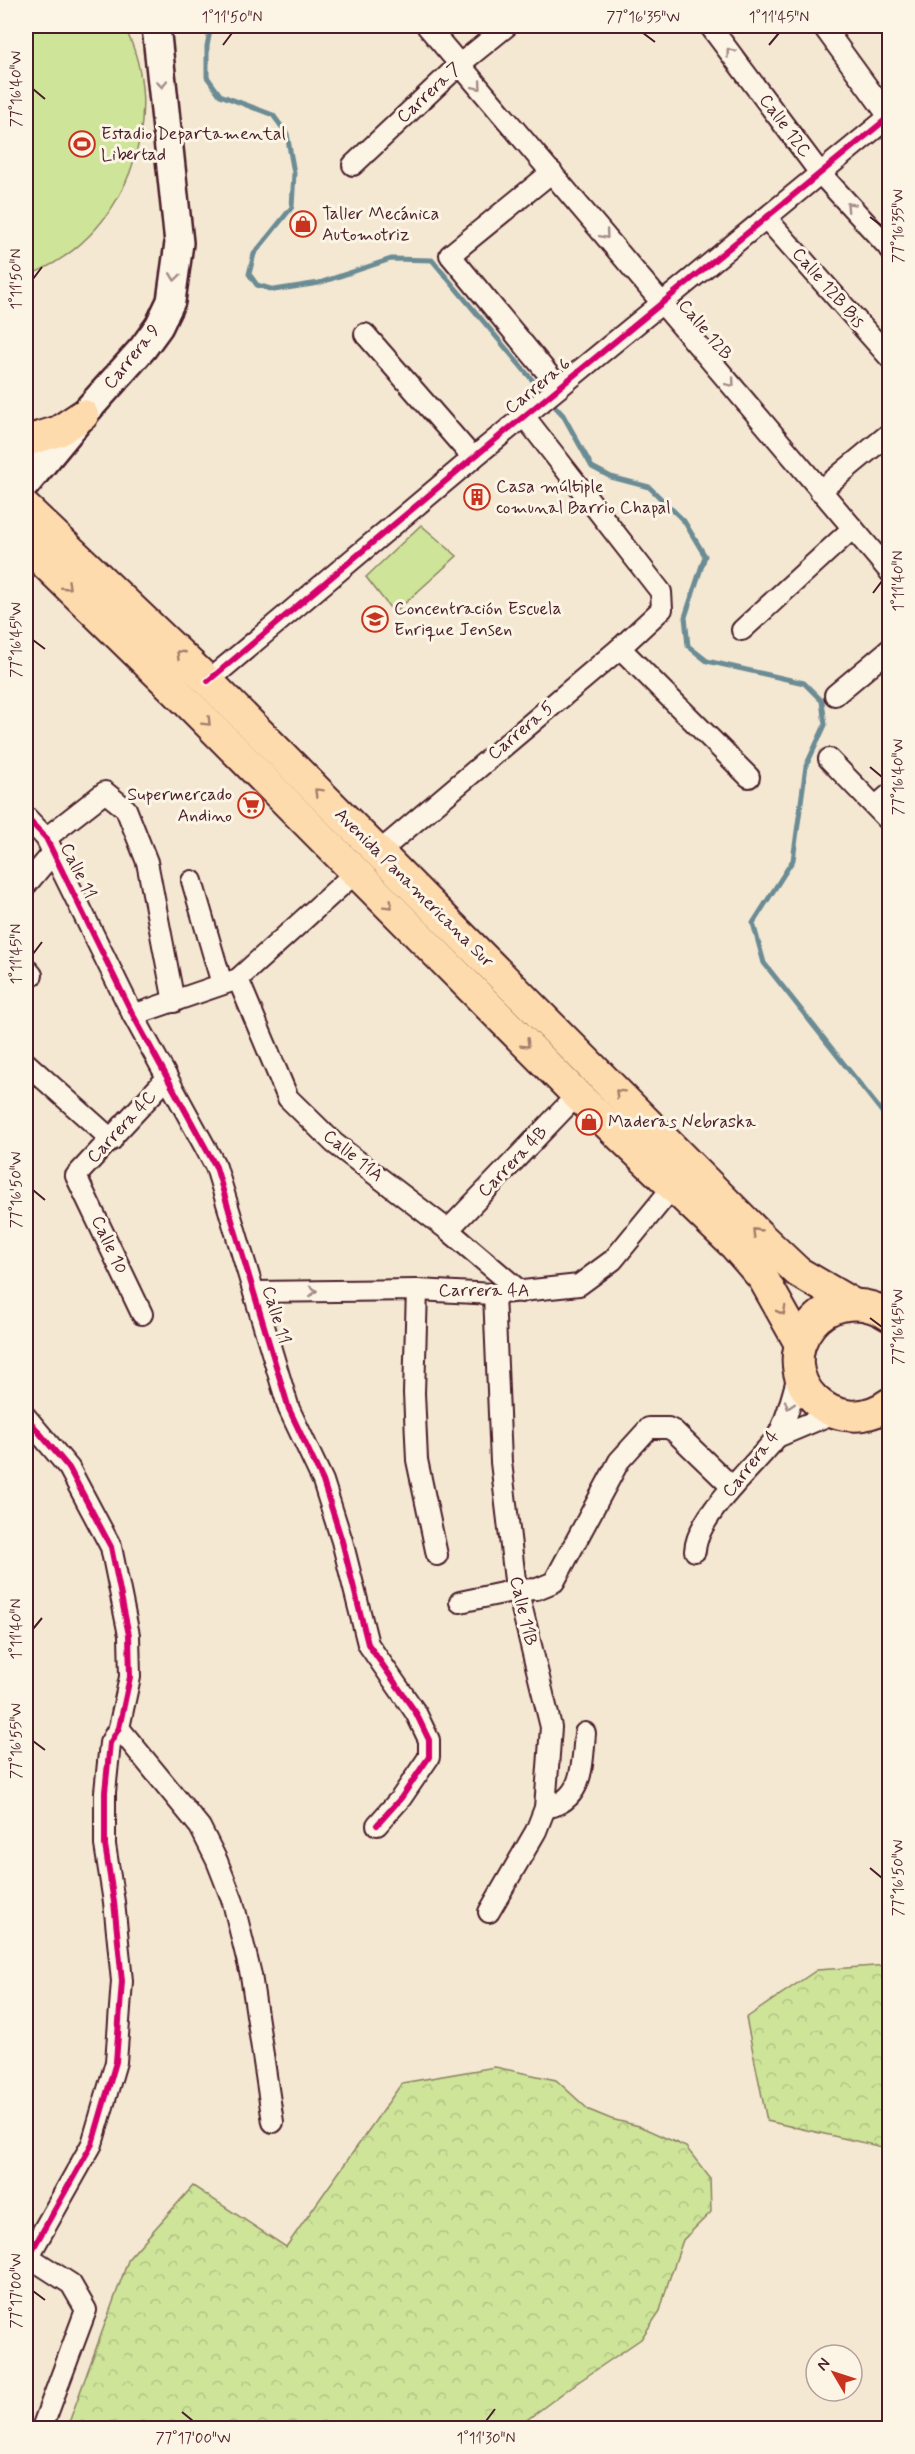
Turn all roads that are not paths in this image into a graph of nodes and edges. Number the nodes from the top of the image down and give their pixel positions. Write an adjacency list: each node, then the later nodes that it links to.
1 (156, 26): 18 (main road, Carrera 9, one-way to 18)
2 (427, 26): 6 (street, Calle 12B)
3 (507, 26): 6 (street, Carrera 7)
4 (710, 26): 10 (street, Calle 12C, one-way to 4)
5 (823, 26): 7 (street)
6 (460, 64): 8 (street, Carrera 7); 9 (street, Calle 12B, one-way to 9)
7 (889, 117): 10 (street, Carrera 6)
8 (353, 165)
9 (552, 172): 13 (street, Calle 12B, one-way to 13); 16 (street)
10 (820, 173): 11 (street, Carrera 6); 12 (street, Calle 12C, one-way to 10)
11 (766, 218): 13 (street, Carrera 6); 15 (street, Calle 12B Bis)
12 (890, 249)
13 (663, 303): 16 (street, Carrera 6); 23 (street, Calle 12B, one-way to 23)
14 (365, 334): 21 (street)
15 (890, 358)
16 (556, 391): 17 (street, Carrera 6)
17 (530, 412): 21 (street, Carrera 6); 29 (street, Carrera 5)
18 (83, 415): 20 (main road); 22 (main road, Carrera 9)
19 (890, 433): 23 (street)
20 (26, 441)
21 (474, 458): 31 (street, Carrera 6)
22 (26, 484)
23 (820, 491): 25 (street, Calle 12B)
24 (26, 508): 31 (main road, Avenida Panamericana Sur, one-way to 24)
25 (853, 528): 27 (street, Calle 12B); 28 (street)
26 (26, 545): 40 (main road, Avenida Panamericana Sur, one-way to 40)
27 (890, 572)
28 (742, 630)
29 (620, 648): 34 (street); 39 (street, Carrera 5)
30 (890, 649): 32 (street)
31 (208, 681): 39 (main road, Avenida Panamericana Sur, one-way to 31)
32 (835, 695)
33 (830, 759): 35 (street)
34 (749, 777)
35 (883, 800): 37 (street)
36 (26, 817): 38 (street, Calle 11)
37 (890, 822)
38 (49, 846): 42 (street); 44 (street); 45 (street, Calle 11)
39 (379, 852): 57 (main road, Avenida Panamericana Sur, one-way to 39)
40 (355, 873): 43 (street); 48 (main road, Avenida Panamericana Sur, one-way to 48)
41 (192, 881): 43 (street, Calle 11A)
42 (26, 885)
43 (230, 981): 44 (street); 52 (street, Calle 11A)
44 (174, 1002): 45 (street)
45 (133, 1014): 47 (street, Calle 11)
46 (26, 1063): 49 (street)
47 (167, 1078): 49 (street, Carrera 4C); 54 (street, Calle 11)
48 (577, 1095): 51 (main road, Avenida Panamericana Sur); 52 (street, Carrera 4B)
49 (112, 1140): 50 (street, Carrera 4C)
50 (76, 1176): 59 (street, Calle 10)
51 (672, 1188): 55 (street, Carrera 4A); 60 (main road, Avenida Panamericana Sur, one-way to 60)
52 (448, 1230): 55 (street, Calle 11A)
53 (417, 1290): 54 (street, Carrera 4A, one-way to 53); 56 (street, Carrera 4A); 67 (street)
54 (254, 1292): 73 (street, Calle 11)
55 (521, 1292): 56 (street, Carrera 4A)
56 (495, 1294): 68 (street, Calle 11B)
57 (853, 1304): 58 (main road, Avenida Panamericana Sur); 60 (main road)
58 (888, 1312)
59 (142, 1314)
60 (800, 1358): 62 (main road, Avenida Panamericana Sur); 64 (street, Carrera 4, one-way to 64)
61 (885, 1411): 62 (main road)
62 (834, 1413): 64 (street)
63 (26, 1417): 70 (street)
64 (777, 1437): 65 (street, Carrera 4)
65 (732, 1487): 66 (street, Carrera 4); 68 (street)
66 (695, 1551)
67 (437, 1555)
68 (517, 1590): 69 (street); 72 (street, Calle 11B)
69 (460, 1602)
70 (119, 1728): 75 (street); 76 (street)
71 (585, 1733): 72 (street)
72 (545, 1808): 74 (street, Calle 11B)
73 (377, 1825)
74 (489, 1912)
75 (273, 2122)
76 (26, 2257): 77 (street)
77 (42, 2428)

